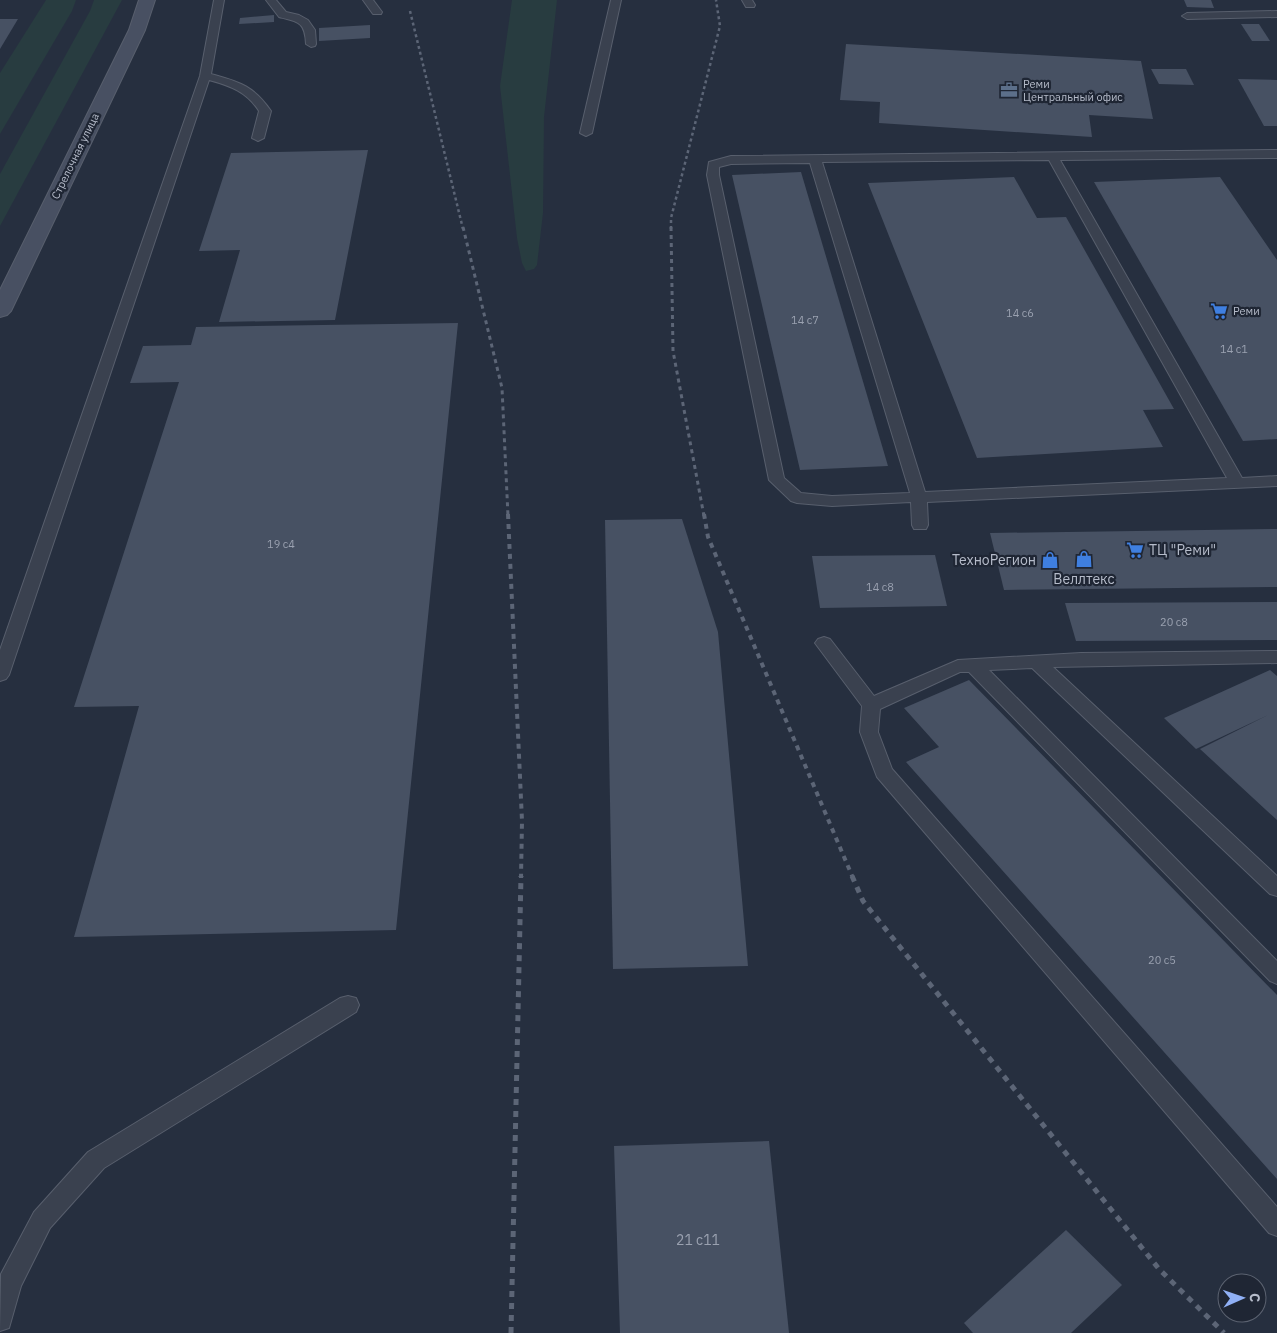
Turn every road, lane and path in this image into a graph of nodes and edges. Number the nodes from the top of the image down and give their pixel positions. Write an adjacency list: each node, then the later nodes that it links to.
1 (147, 0): 16 (main road, Стрелочная улица)
2 (219, 0): 10 (lane)
3 (271, 0): 9 (lane)
4 (368, 0): 6 (lane)
5 (616, 0): 11 (lane)
6 (377, 12)
7 (1277, 14): 8 (lane)
8 (1187, 16)
9 (311, 44)
10 (205, 76): 12 (lane); 25 (lane)
11 (586, 133)
12 (258, 138)
13 (1276, 155): 14 (lane)
14 (1054, 157): 15 (lane); 18 (lane)
15 (815, 159): 19 (lane); 19 (lane)
16 (0, 311)
17 (1277, 481): 18 (lane)
18 (1236, 483): 19 (lane)
19 (919, 497): 20 (lane)
20 (920, 525)
21 (824, 643): 26 (lane)
22 (1275, 659): 23 (lane)
23 (1037, 662): 24 (lane); 27 (lane)
24 (974, 666): 26 (lane); 28 (lane)
25 (0, 675)
26 (871, 706): 30 (lane)
27 (1277, 888)
28 (1277, 975)
29 (348, 1005): 31 (lane)
30 (1277, 1225)
31 (0, 1319)

